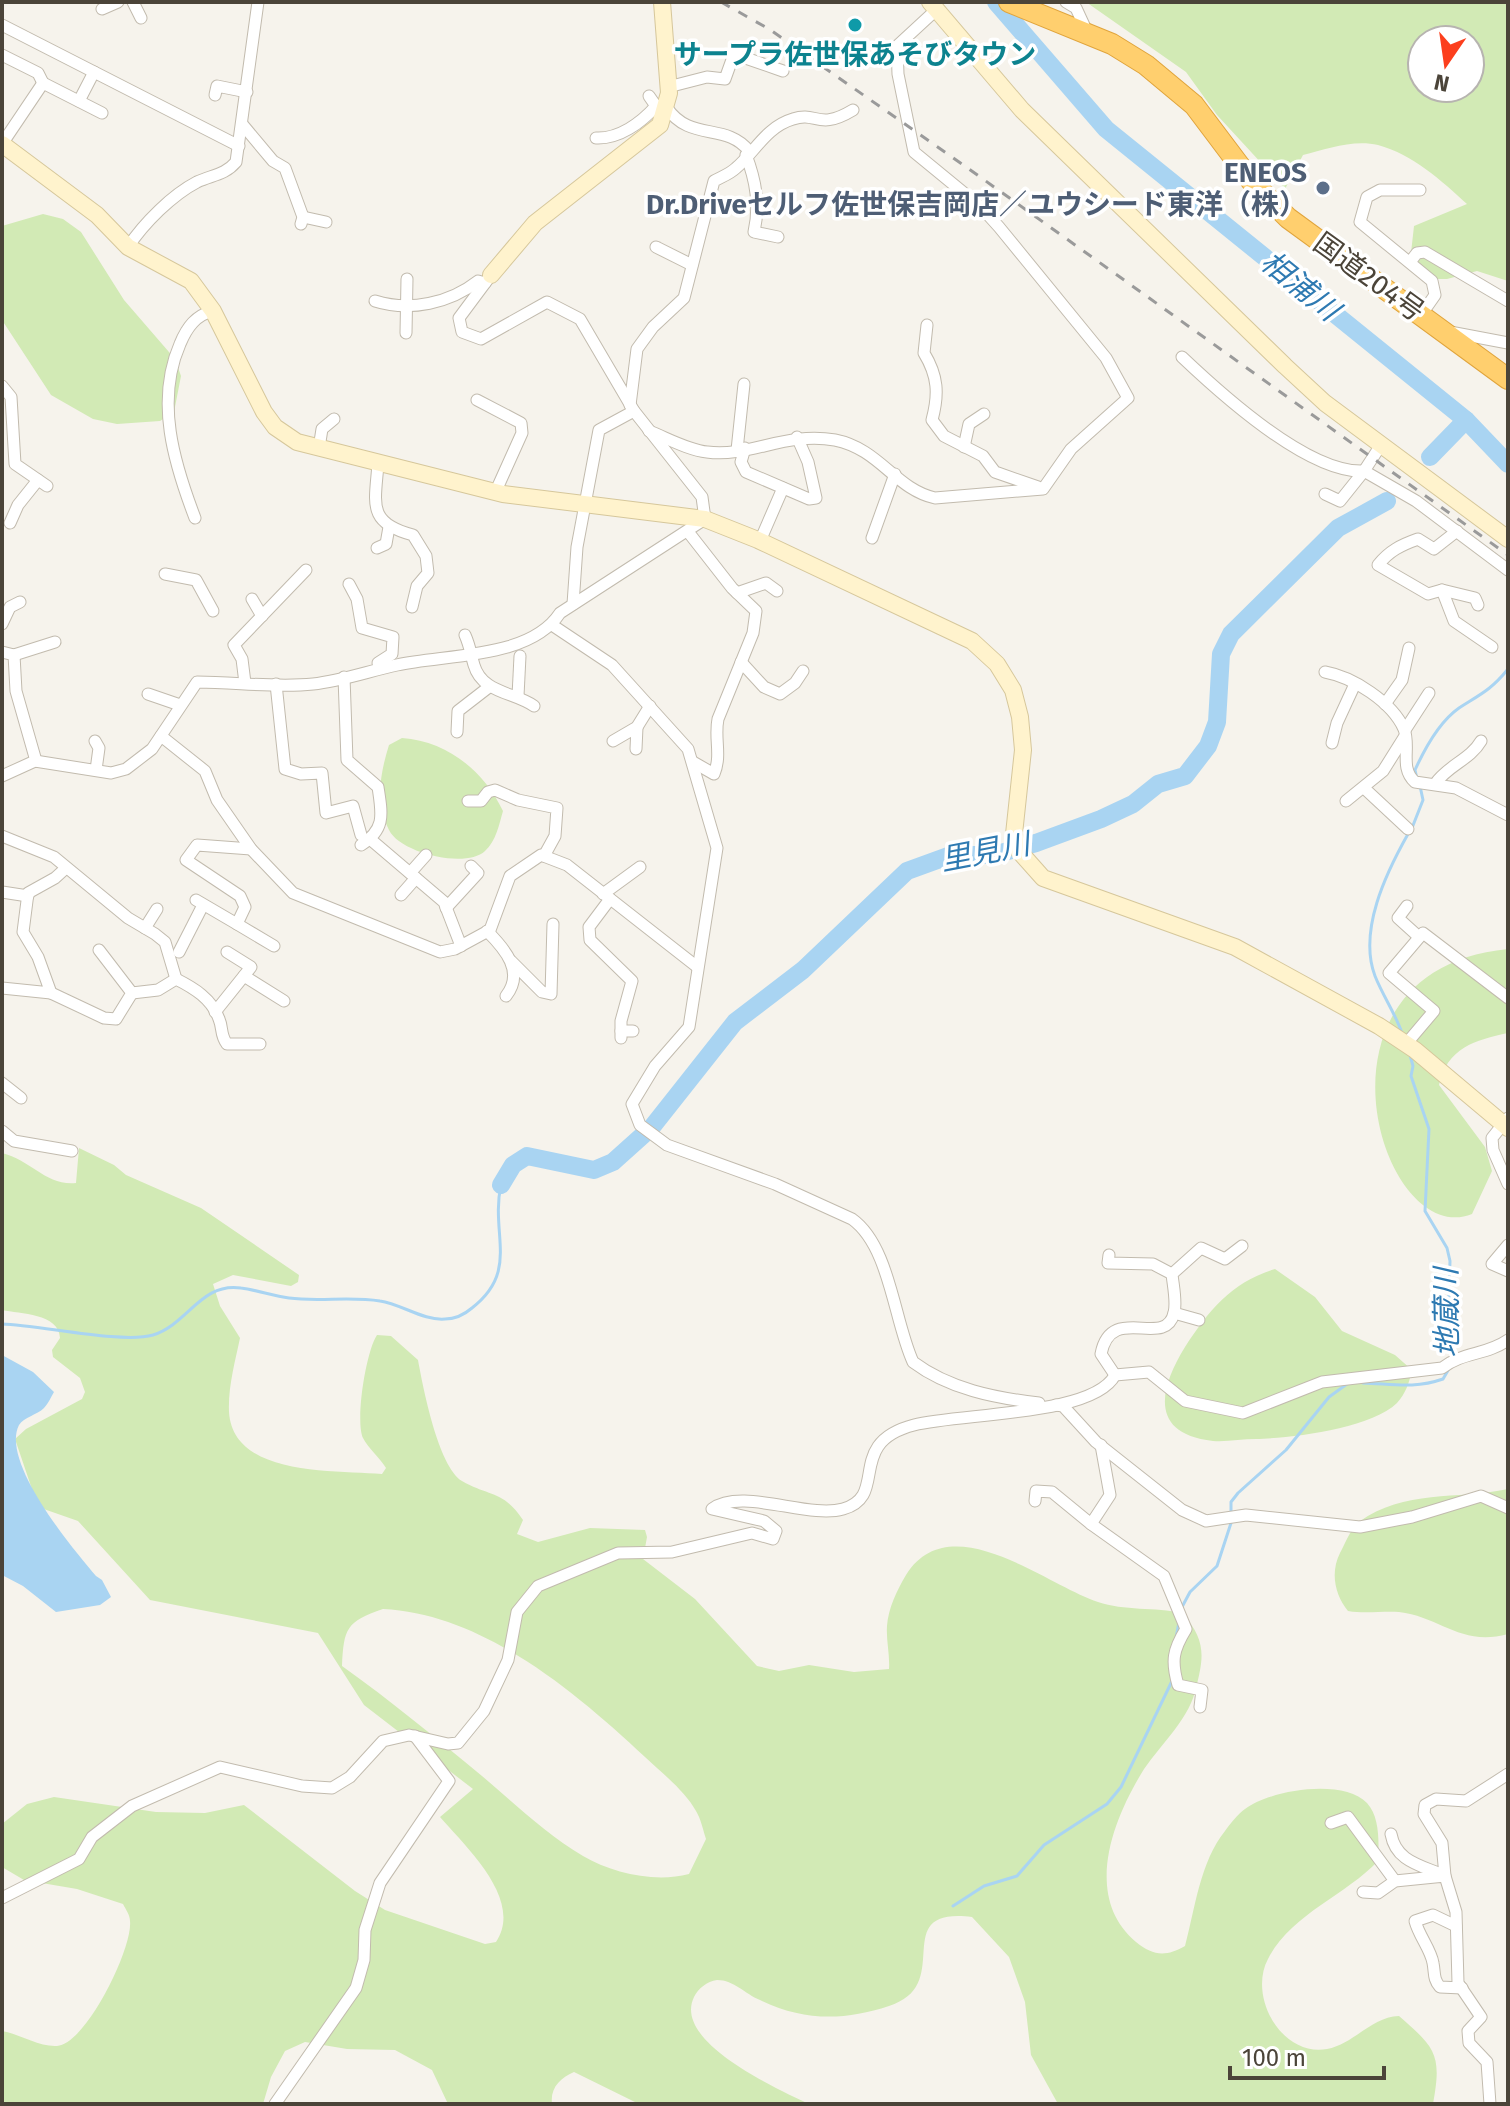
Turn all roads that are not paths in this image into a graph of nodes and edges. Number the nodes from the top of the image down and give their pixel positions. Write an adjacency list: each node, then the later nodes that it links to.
1 (118, 2): 8 (street)
2 (133, 2): 9 (street)
3 (258, 2): 17 (street)
4 (662, 2): 16 (street)
5 (1009, 2): 11 (highway, 国道204号)
6 (1066, 2): 11 (street)
7 (933, 6): 58 (street); 66 (street)
8 (102, 9)
9 (141, 18)
10 (2, 25): 14 (street)
11 (1089, 34): 41 (highway, 国道204号)
12 (2, 55): 15 (street)
13 (783, 71): 16 (street)
14 (94, 72): 19 (street); 26 (street)
15 (43, 83): 19 (street); 25 (street)
16 (668, 87): 20 (street)
17 (247, 92): 18 (street); 23 (street)
18 (215, 95)
19 (79, 101): 22 (street)
20 (658, 103): 24 (street); 27 (street); 36 (street)
21 (853, 110): 27 (street)
22 (102, 113)
23 (242, 124): 26 (street); 29 (street)
24 (596, 138)
25 (2, 144): 31 (street)
26 (239, 146): 31 (street)
27 (747, 153): 30 (street); 34 (street)
28 (1420, 190): 33 (street)
29 (326, 222)
30 (778, 237)
31 (128, 247): 40 (street)
32 (656, 247): 34 (street)
33 (1410, 262): 38 (street); 41 (street)
34 (692, 265): 52 (street)
35 (407, 279): 39 (street)
36 (488, 279): 39 (street); 52 (street)
37 (375, 301): 39 (street)
38 (1508, 301)
39 (408, 304): 44 (street)
40 (213, 311): 60 (street); 70 (street)
41 (1421, 315): 43 (highway, 国道204号)
42 (927, 325): 59 (street)
43 (1443, 331): 45 (street); 48 (highway, 国道204号)
44 (406, 333)
45 (1508, 343)
46 (1182, 357): 63 (street)
47 (2, 376): 50 (street)
48 (1508, 379)
49 (744, 384): 61 (street)
50 (2, 387): 53 (street)
51 (477, 400): 67 (street)
52 (632, 409): 56 (street); 69 (street)
53 (7, 414): 72 (street)
54 (984, 414): 59 (street)
55 (334, 419): 60 (street)
56 (648, 431): 61 (street); 71 (street)
57 (797, 437): 61 (street); 64 (street); 65 (street)
58 (1381, 445): 63 (street); 77 (street)
59 (964, 447): 66 (street)
60 (319, 448): 62 (street)
61 (741, 449): 65 (street)
62 (378, 464): 67 (street); 73 (street)
63 (1364, 471): 68 (street); 74 (street)
64 (895, 474): 66 (street); 76 (street)
65 (783, 488): 78 (street)
66 (1043, 489)
67 (495, 493): 69 (street)
68 (1329, 499)
69 (585, 504): 71 (street); 89 (street)
70 (195, 518)
71 (705, 519): 75 (street); 78 (street)
72 (10, 523)
73 (389, 527): 79 (street); 91 (street)
74 (1457, 531): 81 (street); 84 (street)
75 (689, 533): 86 (street); 89 (street)
76 (872, 538)
77 (1508, 539)
78 (760, 541): 177 (street)
79 (377, 548)
80 (306, 570): 93 (street)
81 (1508, 570)
82 (165, 574): 92 (street)
83 (349, 584): 104 (street)
84 (1442, 590): 90 (street); 98 (street)
85 (777, 591): 86 (street)
86 (737, 593): 103 (street)
87 (252, 599): 93 (street)
88 (14, 602): 94 (street)
89 (573, 604): 95 (street)
90 (1478, 605)
91 (412, 607)
92 (213, 611)
93 (262, 616): 108 (street)
94 (2, 624)
95 (552, 625): 101 (street); 118 (street)
96 (465, 635): 101 (street)
97 (55, 642): 100 (street)
98 (1485, 647)
99 (1409, 648): 115 (street)
100 (8, 653): 128 (street)
101 (474, 654): 104 (street); 111 (street)
102 (520, 656): 114 (street)
103 (741, 662): 105 (street); 129 (street)
104 (375, 670): 107 (street)
105 (803, 671)
106 (1325, 672): 110 (street)
107 (344, 677): 109 (street); 139 (street)
108 (245, 683): 109 (street); 116 (street)
109 (276, 684): 139 (street)
110 (1355, 684): 115 (street); 126 (street)
111 (489, 687): 114 (street); 120 (street)
112 (1429, 693): 121 (street)
113 (148, 694): 116 (street)
114 (518, 696): 117 (street)
115 (1385, 704): 121 (street)
116 (180, 705): 122 (street)
117 (534, 706)
118 (650, 706): 119 (street); 129 (street)
119 (637, 727): 124 (street); 127 (street)
120 (457, 732)
121 (1405, 733): 132 (street); 133 (street)
122 (161, 736): 130 (street); 140 (street)
123 (95, 741): 130 (street)
124 (613, 741)
125 (1481, 741): 132 (street)
126 (1332, 743)
127 (636, 749)
128 (36, 761): 130 (street); 131 (street)
129 (693, 762): 165 (street)
130 (96, 770)
131 (2, 776)
132 (1435, 784): 136 (street)
133 (1364, 788): 134 (street); 137 (street)
134 (1346, 801)
135 (474, 804): 142 (street)
136 (1508, 815)
137 (1408, 829)
138 (2, 836): 144 (street)
139 (364, 840): 146 (street)
140 (251, 849): 154 (street); 160 (street)
141 (426, 855): 146 (street)
142 (544, 856): 150 (street); 157 (street)
143 (640, 867): 150 (street)
144 (66, 868): 149 (street); 156 (street)
145 (478, 873): 152 (street)
146 (413, 876): 148 (street); 152 (street)
147 (2, 892): 149 (street)
148 (401, 895)
149 (28, 896): 169 (street)
150 (606, 896): 165 (street); 175 (street)
151 (1407, 906): 158 (street)
152 (446, 908): 160 (street)
153 (157, 909): 156 (street)
154 (237, 924): 159 (street); 162 (street)
155 (553, 924): 164 (street)
156 (145, 928): 167 (street)
157 (487, 931): 160 (street); 164 (street)
158 (1419, 937): 172 (street); 177 (street)
159 (274, 946)
160 (461, 946)
161 (99, 950): 170 (street)
162 (179, 952)
163 (227, 952): 166 (street)
164 (511, 961): 171 (street)
165 (696, 966): 193 (street)
166 (244, 976): 173 (street); 174 (street)
167 (176, 979): 170 (street); 174 (street)
168 (2, 988): 169 (street)
169 (51, 993): 170 (street)
170 (132, 993)
171 (506, 996)
172 (1508, 998)
173 (284, 1001)
174 (215, 1012): 176 (street)
175 (625, 1033)
176 (260, 1044)
177 (1406, 1044): 180 (street)
178 (2, 1083): 179 (street)
179 (21, 1098)
180 (1506, 1123): 183 (street)
181 (2, 1131): 182 (street)
182 (72, 1151)
183 (1508, 1184)
184 (1508, 1245): 187 (street)
185 (1242, 1246): 188 (street)
186 (1109, 1255): 188 (street)
187 (1508, 1271)
188 (1172, 1274): 189 (street)
189 (1174, 1313): 190 (street); 192 (street)
190 (1199, 1320)
191 (1508, 1340): 192 (street)
192 (1115, 1375): 193 (street)
193 (1063, 1406): 194 (street); 199 (street)
194 (1101, 1445): 196 (street); 197 (street)
195 (1035, 1501): 197 (street)
196 (1508, 1508)
197 (1091, 1524): 198 (street)
198 (1200, 1707)
199 (415, 1736): 206 (street); 209 (street)
200 (1508, 1774): 203 (street)
201 (1331, 1823): 204 (street)
202 (1391, 1834): 203 (street)
203 (1445, 1876): 204 (street); 207 (street)
204 (1395, 1881): 205 (street)
205 (1363, 1892)
206 (2, 1898)
207 (1456, 1926): 208 (street); 208 (street)
208 (1462, 1988): 210 (street)
209 (275, 2104)
210 (1490, 2104)

